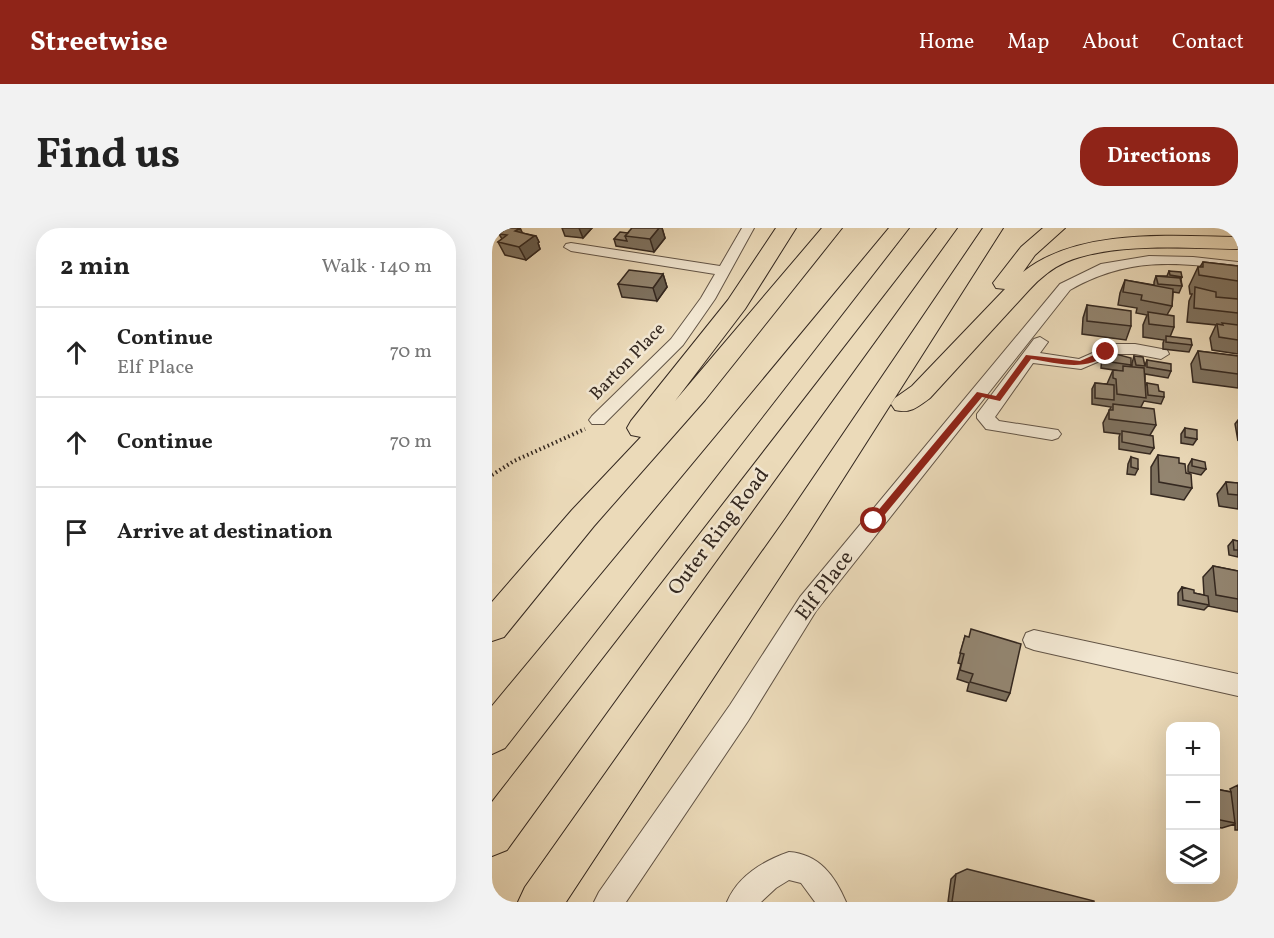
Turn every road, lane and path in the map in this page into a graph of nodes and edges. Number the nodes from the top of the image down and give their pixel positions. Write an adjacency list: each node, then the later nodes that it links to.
1 (748, 228): 13 (street, Barton Place)
2 (832, 228): 22 (highway)
3 (899, 228): 27 (highway)
4 (947, 228): 28 (highway, Outer Ring Road)
5 (993, 228): 23 (highway)
6 (1054, 228): 18 (highway)
7 (1200, 228): 8 (highway)
8 (1235, 228)
9 (786, 232): 22 (highway)
10 (1238, 243): 18 (highway)
11 (572, 247): 13 (street)
12 (1238, 266): 17 (street, Elf Place)
13 (724, 271): 19 (street, Barton Place)
14 (1040, 342): 16 (street)
15 (1161, 354): 16 (street)
16 (1029, 357): 17 (street)
17 (989, 397): 20 (street); 30 (street, Elf Place)
18 (904, 404): 23 (highway)
19 (598, 420): 21 (path, Barton Place)
20 (1052, 434)
21 (492, 475)
22 (583, 518): 24 (highway)
23 (797, 526): 29 (highway)
24 (492, 626)
25 (1034, 640): 26 (street)
26 (1238, 685)
27 (492, 735)
28 (492, 835)
29 (540, 902)
30 (609, 902)
31 (742, 902): 32 (street)
32 (831, 902)

